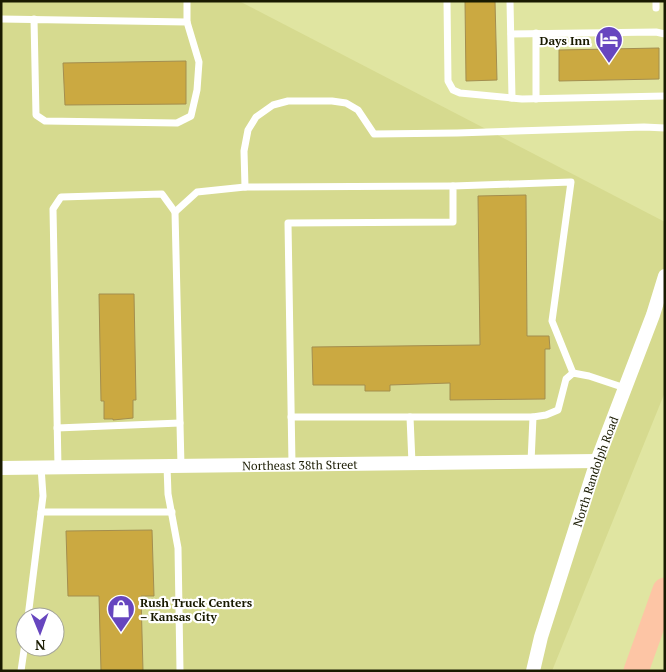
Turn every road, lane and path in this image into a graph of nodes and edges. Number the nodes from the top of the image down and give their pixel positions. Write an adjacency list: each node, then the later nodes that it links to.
1 (187, 1): 6 (lane)
2 (447, 1): 11 (lane)
3 (510, 1): 8 (lane)
4 (1, 19): 5 (lane)
5 (34, 19): 6 (lane); 6 (lane)
6 (188, 22)
7 (536, 33): 8 (lane); 9 (lane); 12 (lane)
8 (511, 34): 11 (lane)
9 (665, 34)
10 (665, 96): 12 (lane)
11 (512, 98): 12 (lane)
12 (536, 99)
13 (665, 128): 15 (lane)
14 (453, 186): 15 (lane); 18 (lane); 20 (lane)
15 (245, 187): 16 (lane)
16 (175, 212): 23 (lane); 24 (lane)
17 (665, 276): 19 (street, North Randolph Road)
18 (574, 374): 19 (lane); 21 (lane)
19 (625, 388): 25 (street, North Randolph Road)
20 (291, 416): 22 (lane); 28 (lane)
21 (533, 416): 22 (lane); 26 (lane)
22 (410, 417): 27 (lane)
23 (180, 423): 24 (lane); 30 (lane)
24 (57, 428): 32 (lane)
25 (597, 461): 26 (street, Northeast 38th Street); 41 (street, North Randolph Road)
26 (532, 462): 27 (street, Northeast 38th Street)
27 (412, 463): 28 (street, Northeast 38th Street)
28 (292, 464): 30 (street, Northeast 38th Street)
29 (167, 466): 30 (street, Northeast 38th Street); 32 (street, Northeast 38th Street); 35 (lane)
30 (181, 466)
31 (41, 467): 32 (street, Northeast 38th Street); 33 (street, Northeast 38th Street); 34 (lane)
32 (58, 467)
33 (1, 468)
34 (41, 512): 35 (lane); 37 (lane)
35 (172, 512): 40 (lane)
36 (665, 590): 42 (highway)
37 (29, 607)
38 (24, 657): 39 (lane)
39 (22, 671)
40 (180, 671)
41 (533, 671)
42 (636, 671)

